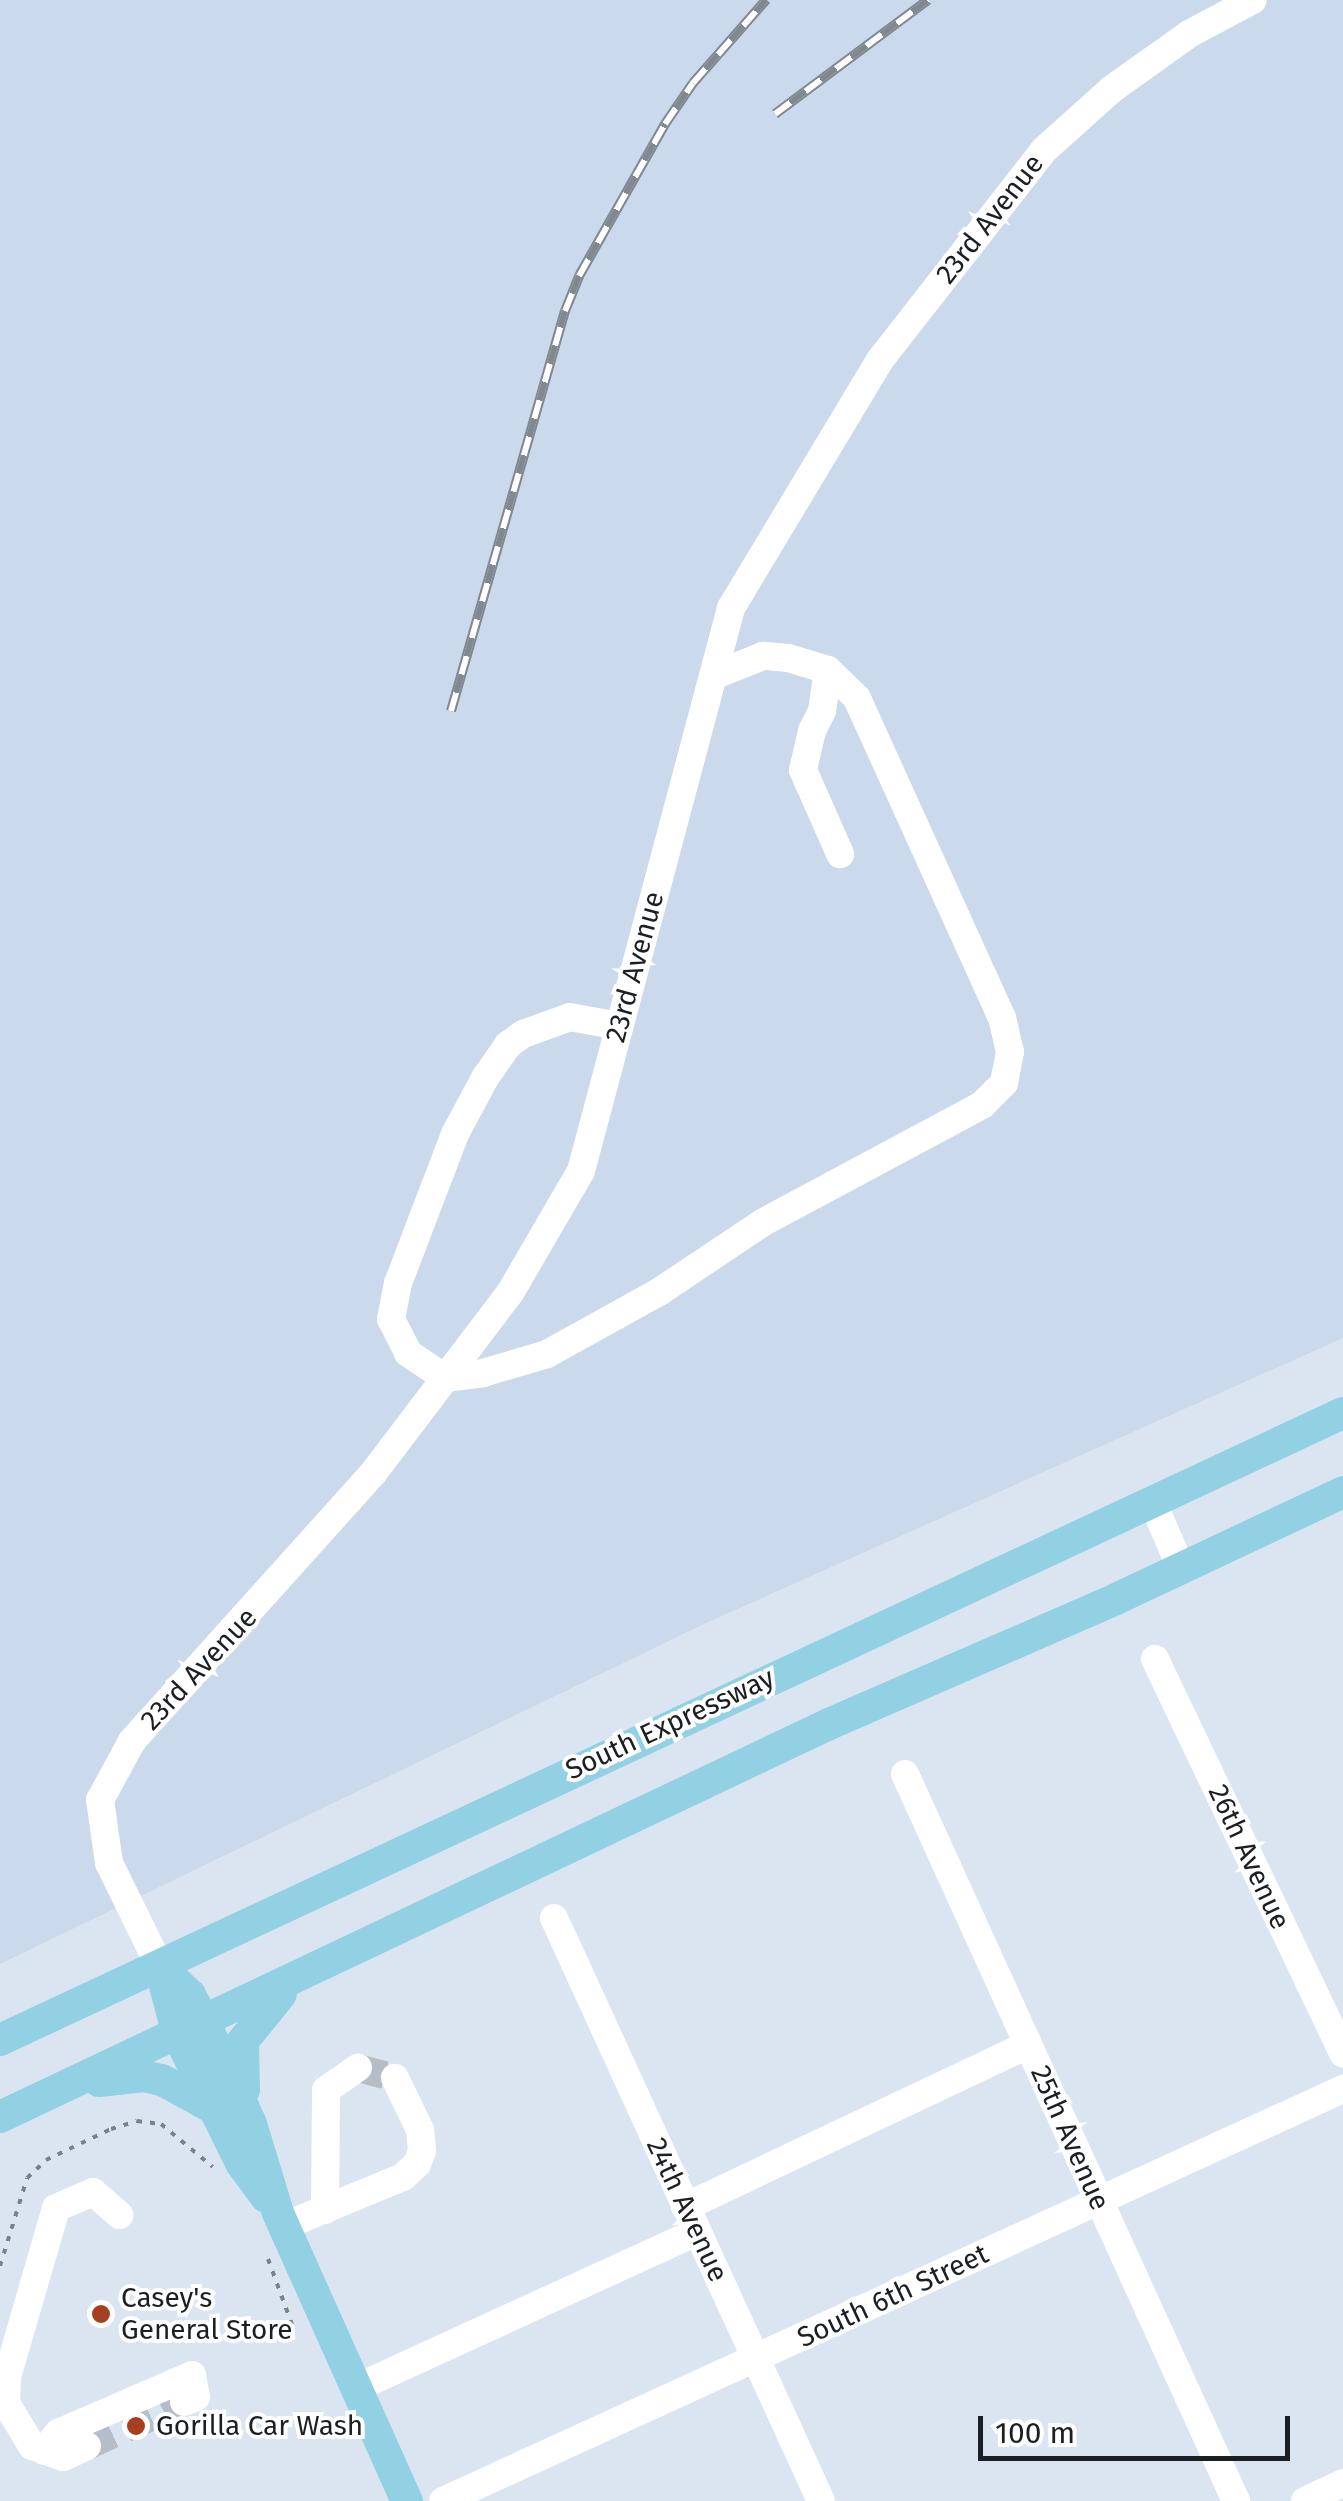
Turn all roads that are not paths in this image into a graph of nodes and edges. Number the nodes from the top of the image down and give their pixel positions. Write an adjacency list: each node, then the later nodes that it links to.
1 (1253, 0): 3 (street, 23rd Avenue)
2 (828, 670): 3 (street); 4 (street); 6 (street)
3 (712, 676): 5 (street, 23rd Avenue)
4 (840, 854)
5 (619, 1026): 6 (street, 23rd Avenue); 6 (street)
6 (445, 1378): 14 (street, 23rd Avenue)
7 (1343, 1413): 9 (main road, South Expressway)
8 (1343, 1492): 10 (main road)
9 (1152, 1502): 10 (street); 14 (main road, South Expressway)
10 (1181, 1568): 15 (main road)
11 (1155, 1659): 19 (street, 26th Avenue)
12 (905, 1774): 18 (street, 25th Avenue)
13 (554, 1918): 30 (street, 24th Avenue)
14 (160, 1967): 16 (main road, 23rd Avenue); 17 (main road, South Expressway)
15 (306, 1974): 16 (main road); 26 (main road)
16 (192, 2029): 23 (main road); 24 (main road, 23rd Avenue); 26 (main road, 23rd Avenue)
17 (0, 2040)
18 (1028, 2045): 27 (street, 25th Avenue); 30 (street)
19 (1343, 2054)
20 (358, 2068): 28 (street)
21 (396, 2078): 28 (street)
22 (1343, 2089): 27 (street, South 6th Street)
23 (50, 2093): 24 (main road); 25 (main road)
24 (215, 2109): 31 (main road, 23rd Avenue)
25 (0, 2117)
26 (251, 2124): 31 (main road, 23rd Avenue)
27 (1099, 2202): 32 (street, South 6th Street); 41 (street, 25th Avenue)
28 (325, 2210): 31 (street)
29 (119, 2215): 36 (street)
30 (691, 2219): 32 (street, 24th Avenue); 33 (street)
31 (281, 2220): 33 (main road, 23rd Avenue)
32 (756, 2358): 38 (street, 24th Avenue); 40 (street, South 6th Street)
33 (356, 2388): 39 (main road, 23rd Avenue)
34 (188, 2389): 36 (street)
35 (87, 2446): 36 (street)
36 (44, 2451)
37 (1343, 2484): 42 (street)
38 (811, 2498)
39 (407, 2501)
40 (443, 2501)
41 (1236, 2501)
42 (1304, 2501)

